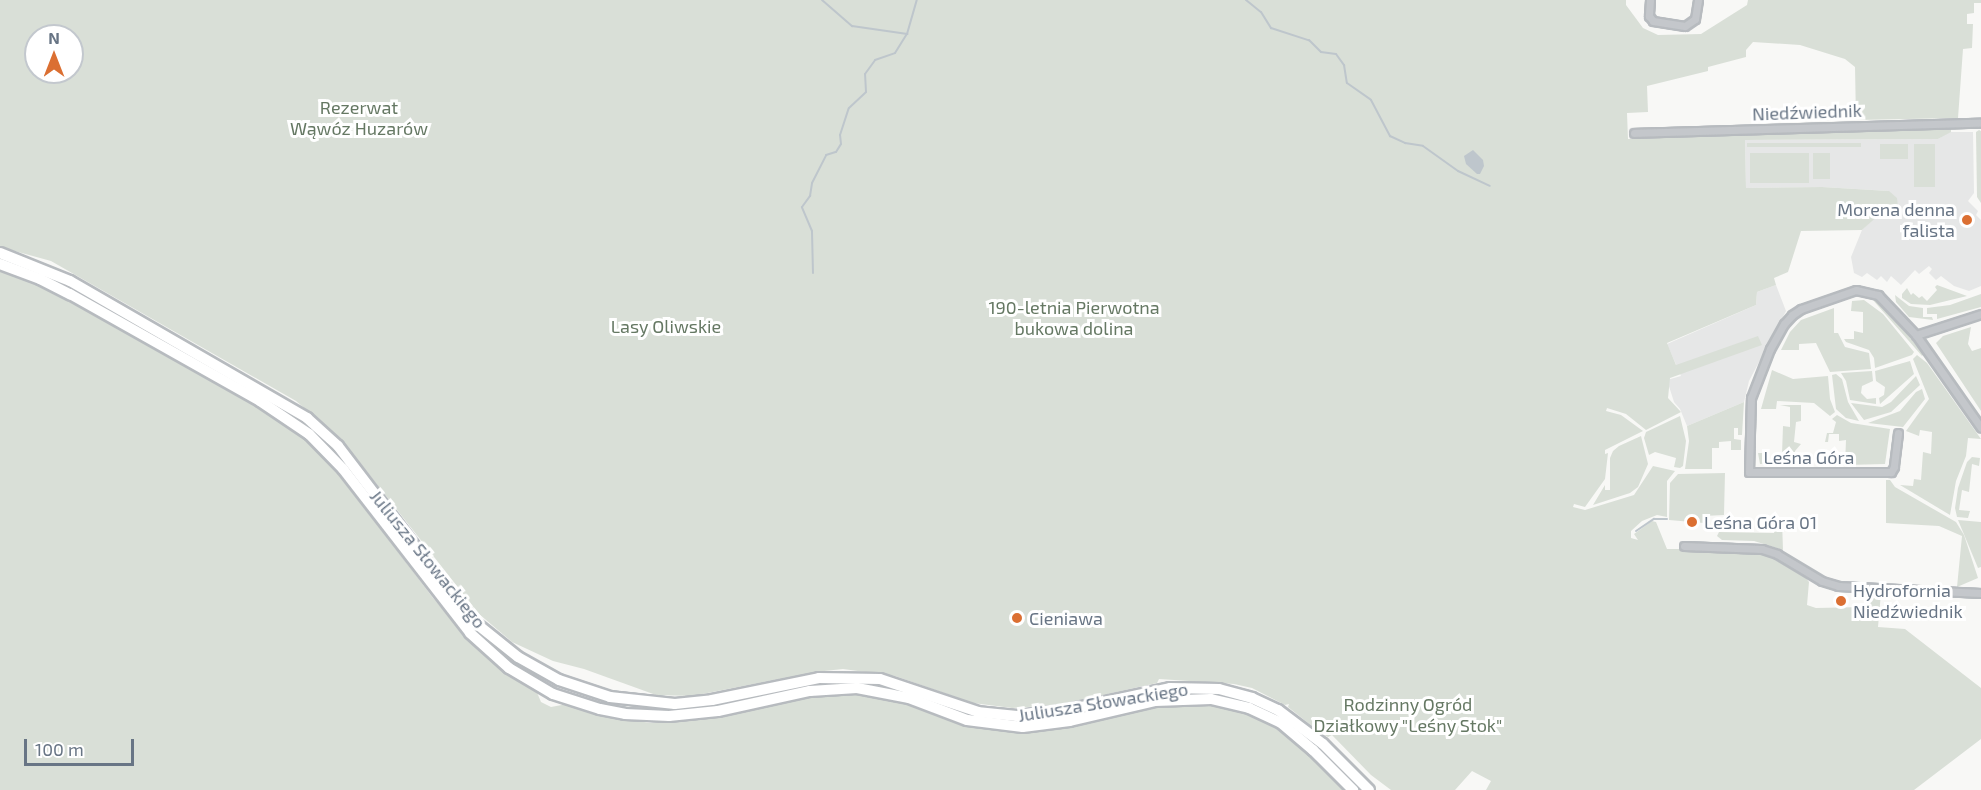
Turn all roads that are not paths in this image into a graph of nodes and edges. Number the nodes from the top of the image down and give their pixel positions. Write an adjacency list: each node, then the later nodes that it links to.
1 (1650, 0): 2 (street)
2 (1698, 0)
3 (1981, 123): 4 (street, Niedźwiednik)
4 (1634, 133)
5 (0, 253): 9 (main road, Juliusza Słowackiego)
6 (0, 264): 9 (main road, Juliusza Słowackiego)
7 (1981, 314): 8 (street)
8 (1916, 335): 11 (street, Leśna Góra); 12 (street, Leśna Góra)
9 (170, 344): 10 (main road, Juliusza Słowackiego)
10 (203, 362): 15 (main road, Juliusza Słowackiego); 16 (main road, Juliusza Słowackiego)
11 (1981, 428)
12 (1898, 433)
13 (1684, 546): 14 (street)
14 (1981, 593)
15 (1353, 790)
16 (1369, 790)

